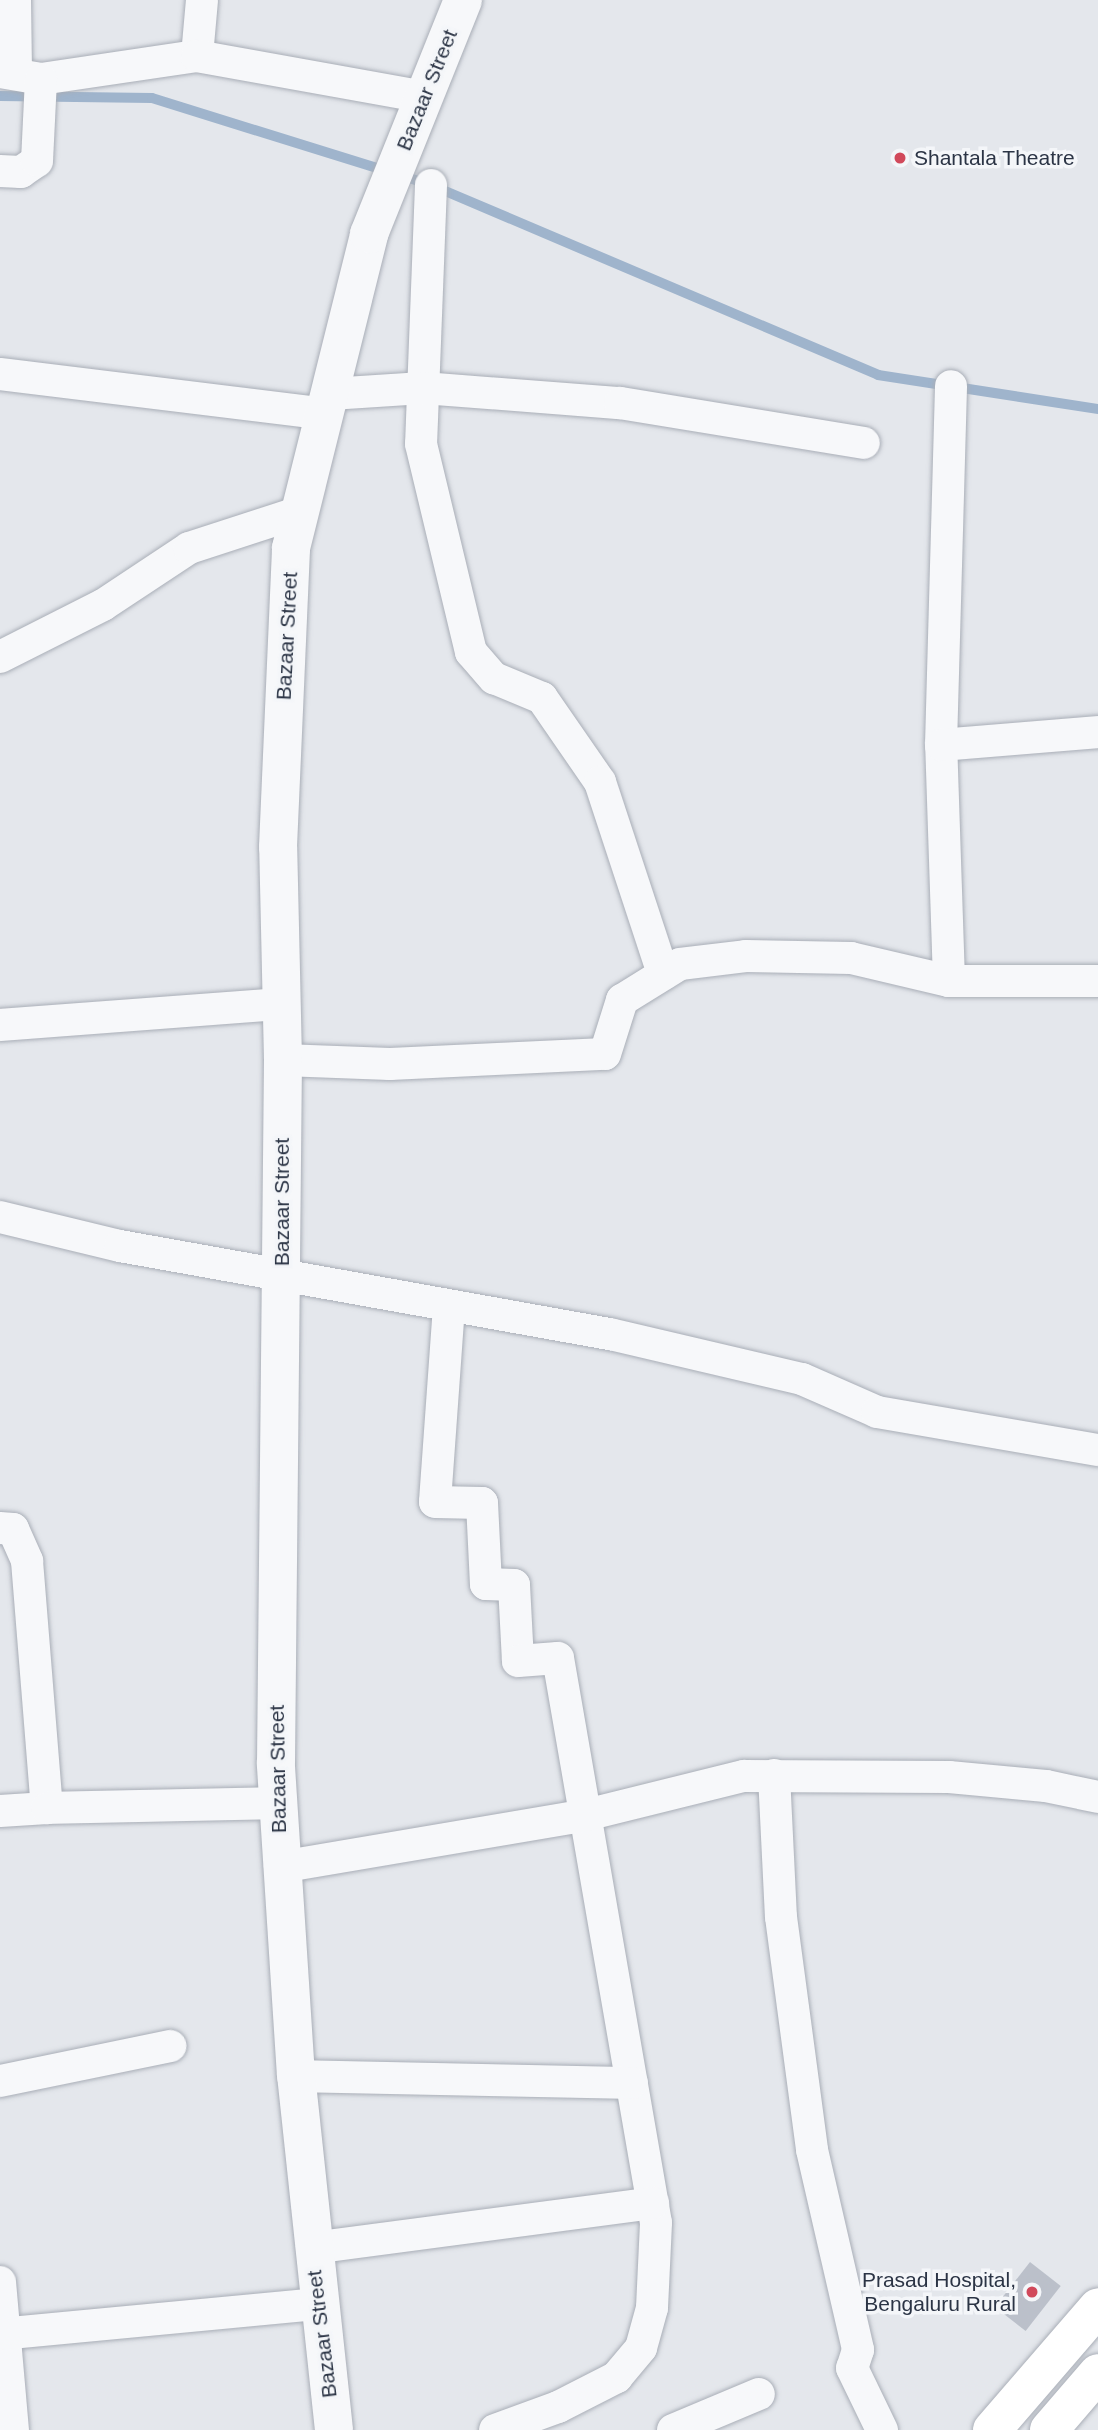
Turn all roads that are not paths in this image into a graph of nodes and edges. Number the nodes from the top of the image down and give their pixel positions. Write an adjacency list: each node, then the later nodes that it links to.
1 (15, 0): 5 (street)
2 (202, 0): 4 (street)
3 (456, 2): 6 (street, Bazaar Street)
4 (197, 56): 5 (street); 6 (street)
5 (19, 74): 7 (street)
6 (424, 97): 12 (street, Bazaar Street)
7 (0, 171)
8 (431, 185): 11 (street)
9 (0, 374): 12 (street)
10 (951, 386): 17 (street)
11 (423, 388): 12 (street); 13 (street); 18 (street)
12 (327, 404): 14 (street, Bazaar Street)
13 (864, 443)
14 (300, 512): 15 (street); 21 (street, Bazaar Street)
15 (0, 657)
16 (1098, 732): 17 (street)
17 (941, 745): 20 (street)
18 (663, 974): 20 (street); 23 (street)
19 (1098, 981): 20 (street)
20 (949, 982)
21 (282, 1004): 22 (street); 23 (street, Bazaar Street)
22 (0, 1025)
23 (283, 1060): 25 (street, Bazaar Street)
24 (0, 1216): 25 (street)
25 (282, 1275): 26 (street); 31 (street, Bazaar Street)
26 (449, 1306): 27 (street); 34 (street)
27 (1098, 1450)
28 (0, 1528): 32 (street)
29 (774, 1775): 30 (street); 34 (street); 52 (street)
30 (1098, 1797)
31 (278, 1802): 32 (street); 35 (street, Bazaar Street)
32 (47, 1808): 33 (street)
33 (0, 1811)
34 (586, 1815): 35 (street); 39 (street)
35 (280, 1867): 37 (street, Bazaar Street)
36 (170, 2046): 38 (street)
37 (296, 2076): 39 (street); 41 (street, Bazaar Street)
38 (0, 2081)
39 (632, 2083): 40 (street)
40 (653, 2203): 41 (street); 50 (street)
41 (312, 2248): 43 (street, Bazaar Street)
42 (0, 2282): 45 (street)
43 (319, 2304): 45 (street); 49 (street, Bazaar Street)
44 (1098, 2307): 53 (main road)
45 (1, 2334): 48 (street)
46 (1098, 2373): 54 (main road)
47 (759, 2394): 51 (street)
48 (13, 2430)
49 (334, 2430)
50 (495, 2430)
51 (673, 2430)
52 (882, 2430)
53 (992, 2430)
54 (1049, 2430)

